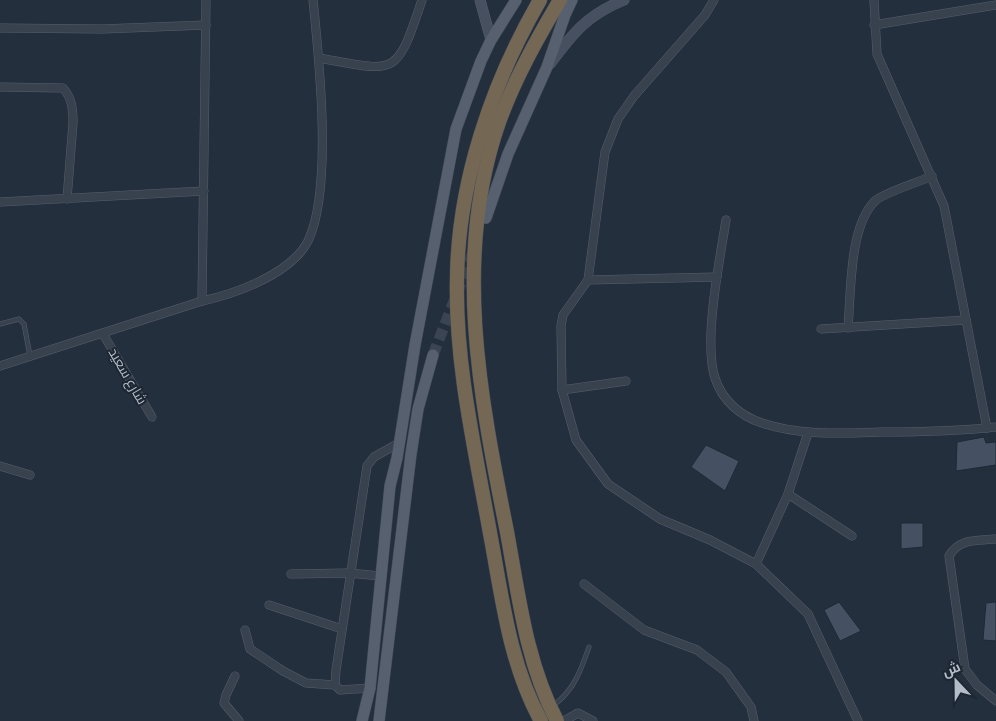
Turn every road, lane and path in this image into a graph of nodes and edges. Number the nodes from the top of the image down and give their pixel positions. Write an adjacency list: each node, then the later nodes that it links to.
1 (206, 0): 14 (street)
2 (313, 0): 17 (street)
3 (422, 0): 17 (street)
4 (480, 0): 16 (street)
5 (516, 0): 16 (main road)
6 (540, 0): 65 (highway)
7 (560, 0): 61 (highway)
8 (572, 0): 18 (main road)
9 (624, 0): 18 (street)
10 (714, 0): 27 (street)
11 (874, 0): 13 (street)
12 (996, 5): 13 (street)
13 (874, 25): 20 (street)
14 (206, 26): 15 (street); 21 (street)
15 (0, 28)
16 (491, 40): 42 (main road)
17 (319, 58): 28 (street)
18 (548, 67): 24 (main road)
19 (0, 87): 22 (street)
20 (932, 176): 29 (street); 31 (street)
21 (204, 191): 22 (street); 28 (street)
22 (67, 199): 23 (street)
23 (0, 202)
24 (486, 218)
25 (726, 220): 26 (street)
26 (717, 277): 27 (street); 41 (street)
27 (588, 280): 38 (street)
28 (202, 301): 33 (street)
29 (966, 320): 31 (street); 40 (street)
30 (0, 324): 35 (lane)
31 (848, 328): 32 (street)
32 (821, 329)
33 (103, 334): 35 (street); 39 (street, شارع سعيد)
34 (433, 355): 64 (main road)
35 (30, 356): 36 (street)
36 (0, 366)
37 (626, 381): 38 (street)
38 (562, 390): 48 (street)
39 (152, 418)
40 (992, 427): 41 (street)
41 (808, 433): 45 (street)
42 (399, 443): 49 (street); 51 (main road)
43 (0, 466): 44 (street)
44 (30, 475)
45 (788, 494): 46 (street); 48 (street)
46 (852, 536)
47 (996, 539): 60 (street)
48 (756, 564): 70 (street)
49 (349, 573): 50 (street); 51 (street); 54 (street)
50 (291, 574)
51 (380, 576): 59 (main road)
52 (584, 584): 69 (street)
53 (269, 606): 54 (street)
54 (342, 628): 58 (street)
55 (244, 630): 58 (street)
56 (589, 647): 61 (lane)
57 (235, 676): 62 (street)
58 (335, 686): 59 (street)
59 (370, 688): 63 (main road)
60 (996, 701)
61 (550, 708): 66 (highway)
62 (239, 721)
63 (362, 721)
64 (378, 721)
65 (541, 721)
66 (557, 721)
67 (564, 721): 68 (street)
68 (593, 721)
69 (754, 721)
70 (858, 721)

